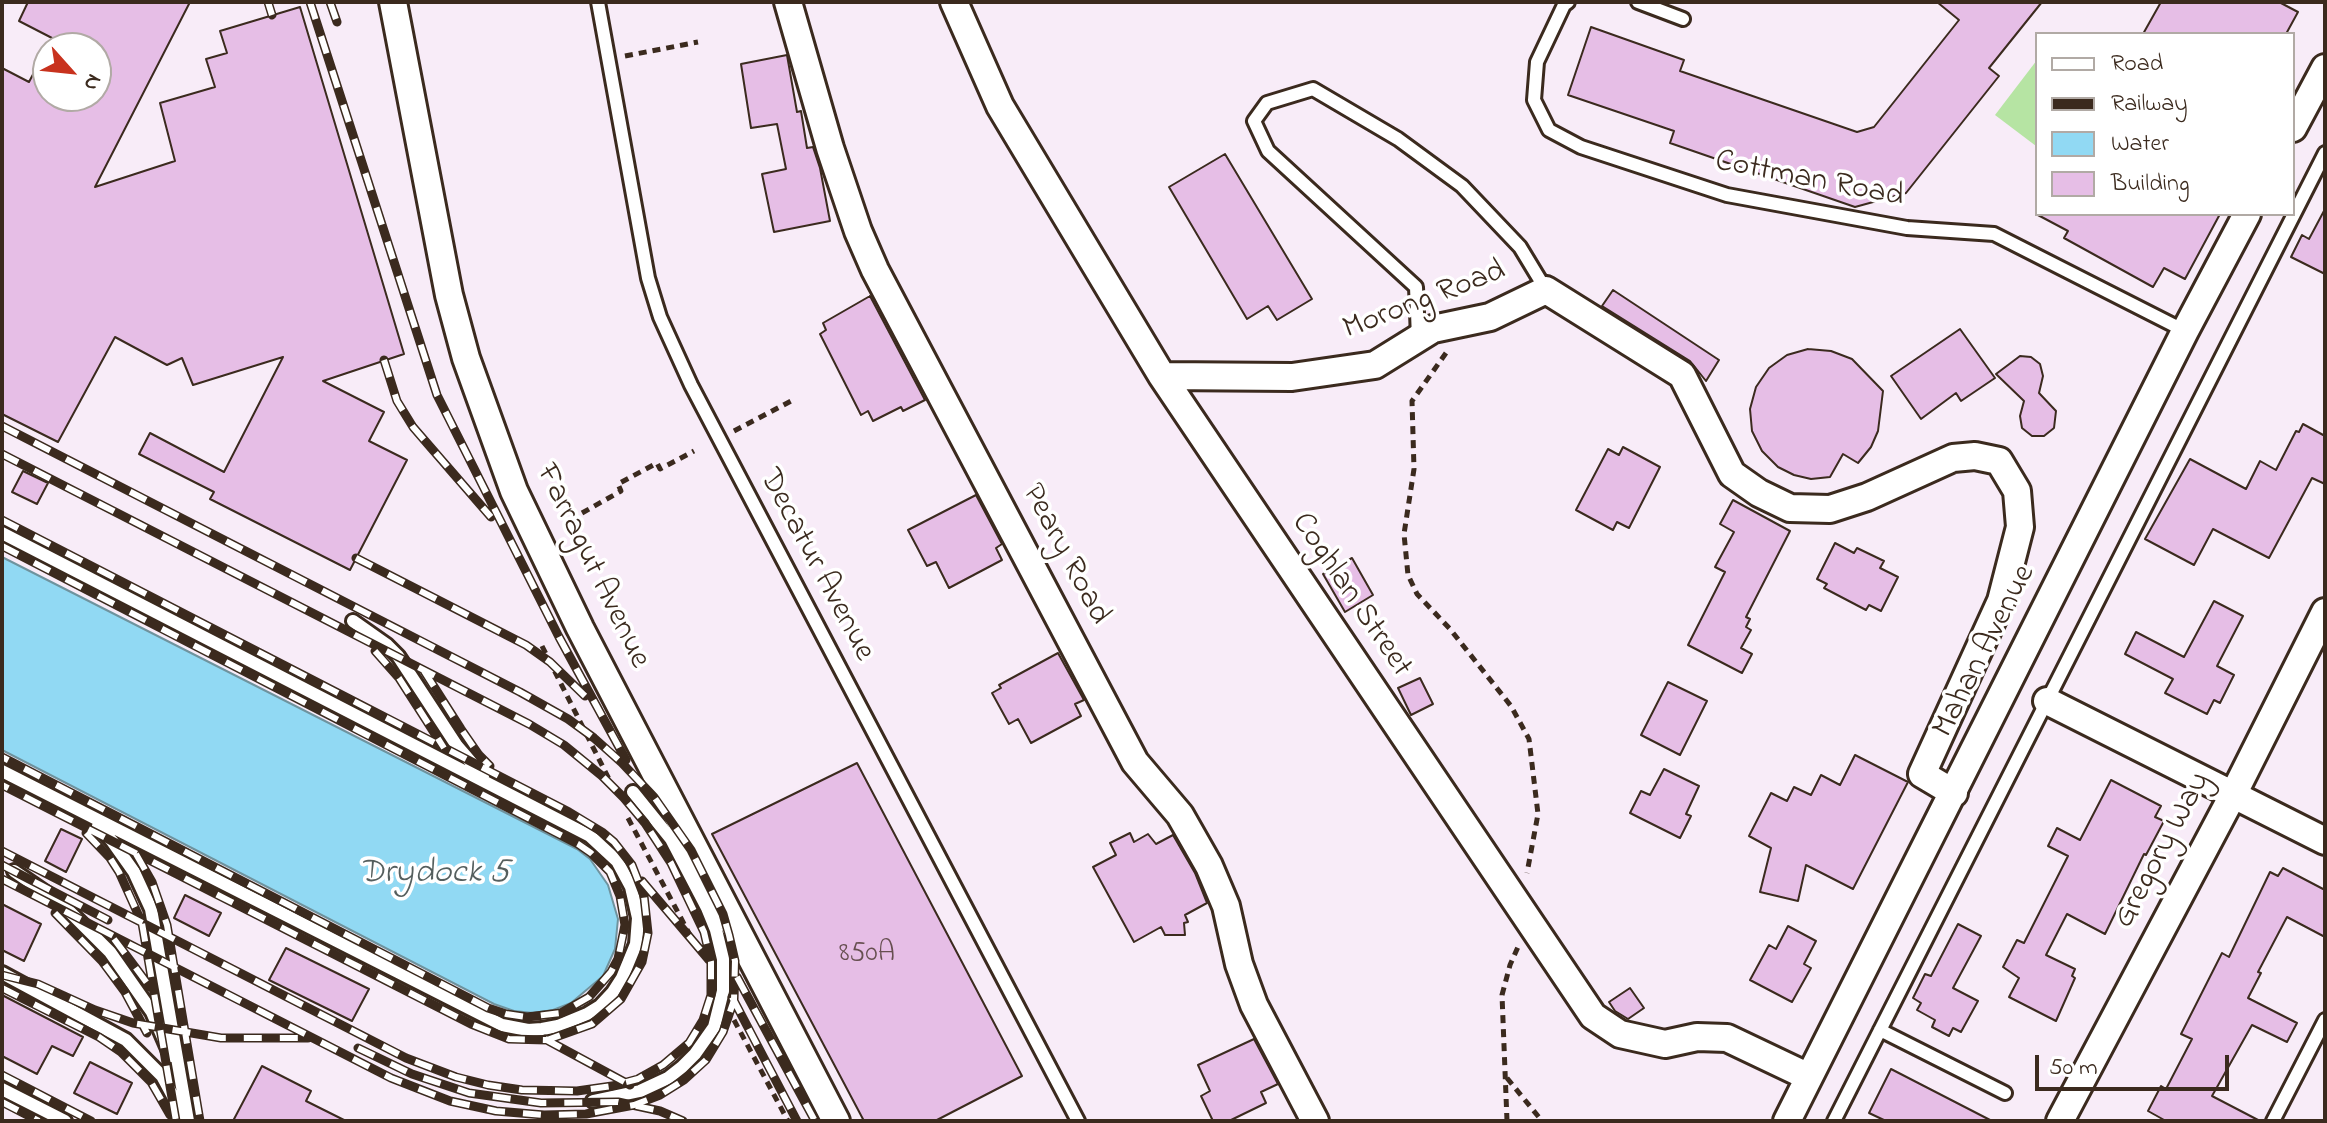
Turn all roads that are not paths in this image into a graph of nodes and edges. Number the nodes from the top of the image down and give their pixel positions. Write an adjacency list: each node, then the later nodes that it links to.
1 (393, 2): 23 (street, Farragut Avenue)
2 (598, 2): 45 (lane, Decatur Avenue)
3 (788, 2): 46 (street, Peary Road)
4 (954, 2): 17 (street, Coghlan Street)
5 (1568, 2): 15 (lane, Cottman Road)
6 (1638, 2): 7 (lane)
7 (1683, 19)
8 (2325, 68): 9 (street)
9 (2295, 124)
10 (2325, 153): 11 (lane)
11 (2295, 212)
12 (2246, 216): 15 (street, Mahan Avenue)
13 (2293, 216): 21 (lane)
14 (1546, 290): 16 (street, Morong Road); 16 (lane); 26 (street, Morong Road)
15 (2185, 331): 26 (street, Mahan Avenue)
16 (1418, 338): 17 (street, Morong Road)
17 (1162, 376): 37 (street, Coghlan Street)
18 (2, 533): 24 (lane)
19 (2325, 612): 27 (street, Gregory Way)
20 (353, 621): 24 (lane)
21 (2047, 701): 27 (street); 36 (lane)
22 (2, 771): 28 (lane)
23 (659, 778): 30 (lane); 33 (street, Farragut Avenue)
24 (504, 791): 28 (lane)
25 (633, 792): 30 (lane)
26 (1954, 793): 37 (street, Mahan Avenue)
27 (2234, 793): 29 (street); 49 (street, Gregory Way)
28 (83, 814): 41 (lane)
29 (2325, 841)
30 (682, 859): 32 (lane)
31 (14, 871): 41 (lane)
32 (707, 908): 33 (lane); 40 (lane)
33 (757, 967): 44 (street, Farragut Avenue)
34 (2, 973): 43 (lane)
35 (2325, 1020): 50 (lane)
36 (1880, 1030): 39 (lane); 48 (lane)
37 (1809, 1077): 47 (street, Mahan Avenue)
38 (2, 1089): 42 (lane)
39 (2005, 1093)
40 (593, 1101)
41 (185, 1105): 43 (lane)
42 (65, 1121)
43 (187, 1121)
44 (836, 1121)
45 (1078, 1121)
46 (1315, 1121)
47 (1787, 1121)
48 (1834, 1121)
49 (2060, 1121)
50 (2273, 1121)

